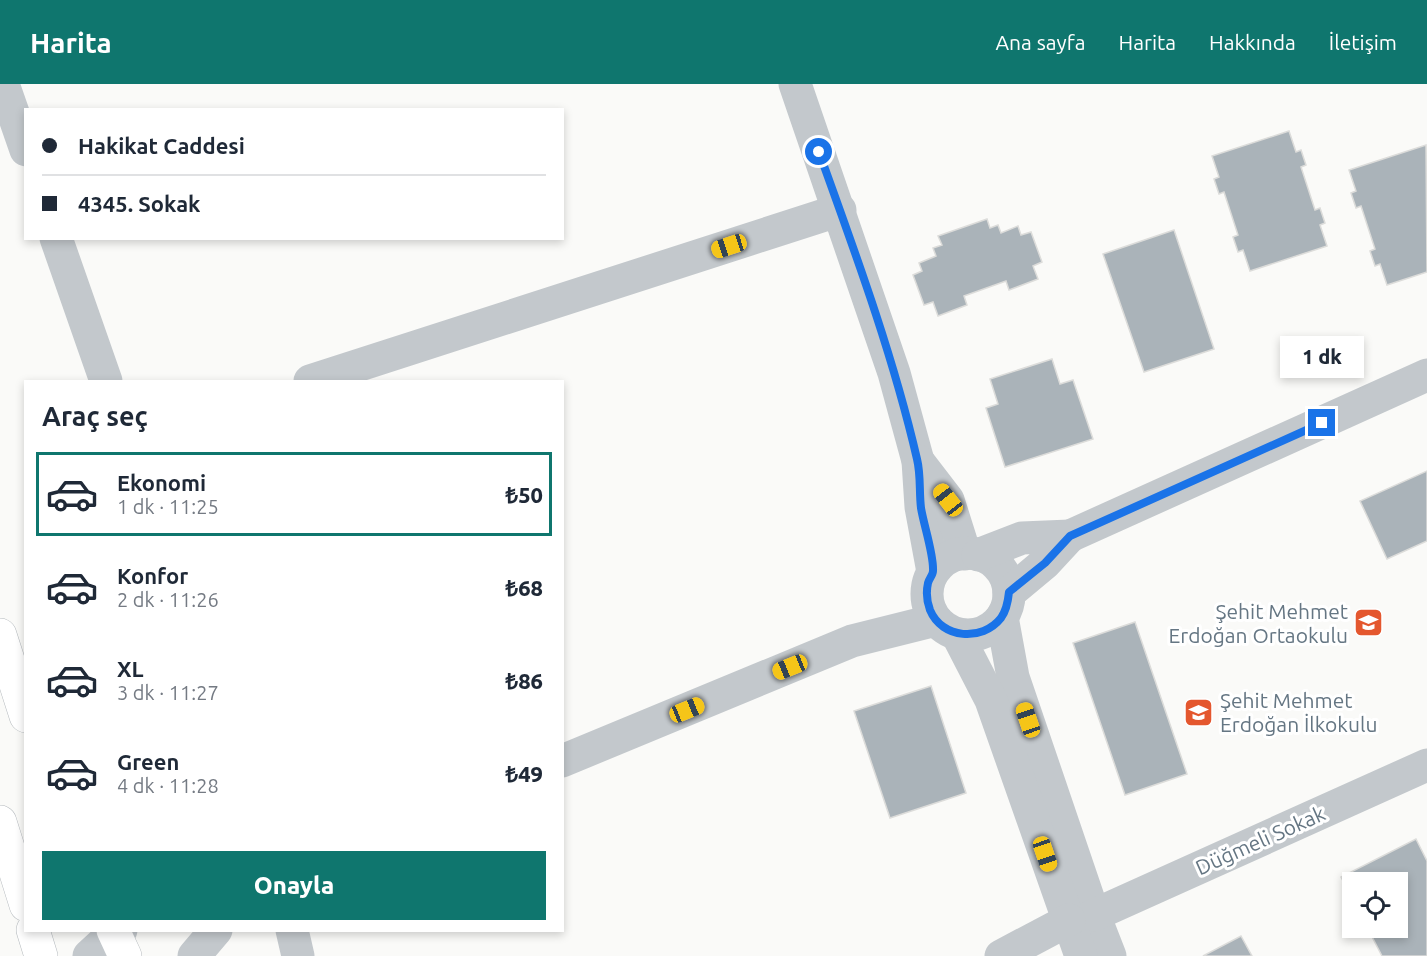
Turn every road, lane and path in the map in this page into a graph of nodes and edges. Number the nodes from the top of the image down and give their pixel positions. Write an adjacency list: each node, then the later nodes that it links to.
1 (3, 84): 3 (street)
2 (795, 84): 4 (street)
3 (24, 144)
4 (840, 210): 8 (street); 9 (street)
5 (57, 240): 7 (street)
6 (1427, 375): 10 (street)
7 (105, 380)
8 (313, 380)
9 (918, 461): 11 (street); 12 (street)
10 (1070, 536): 11 (street); 13 (street)
11 (972, 554): 12 (street); 13 (street)
12 (931, 578): 14 (street); 16 (street)
13 (1005, 605): 14 (street); 22 (street)
14 (946, 627): 16 (street); 22 (street)
15 (0, 635): 17 (main road)
16 (852, 641): 18 (street)
17 (24, 710)
18 (564, 760)
19 (1427, 765): 22 (street, Düğmeli Sokak)
20 (0, 822): 21 (main road)
21 (24, 899)
22 (1081, 918): 31 (street, Düğmeli Sokak); 32 (street); 33 (street)
23 (34, 932): 27 (main road)
24 (214, 932): 29 (street)
25 (292, 932): 30 (street)
26 (118, 937): 28 (street)
27 (41, 956)
28 (89, 956)
29 (194, 956)
30 (298, 956)
31 (1001, 956)
32 (1081, 956)
33 (1110, 956)

